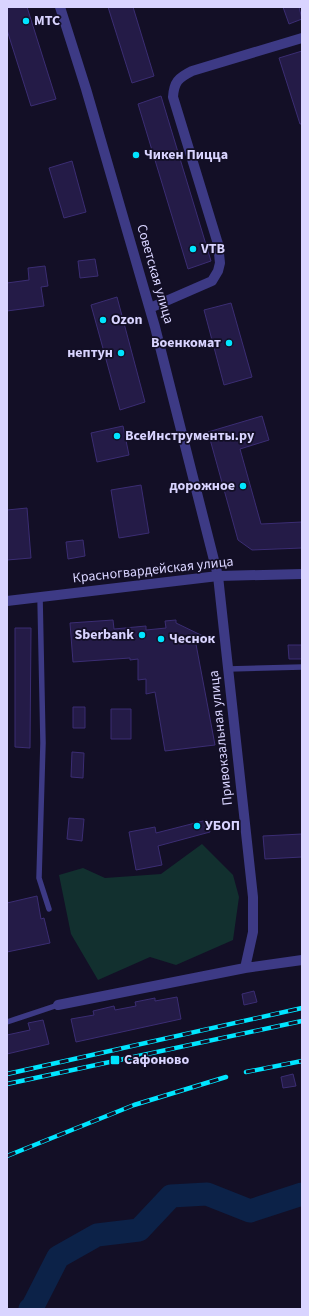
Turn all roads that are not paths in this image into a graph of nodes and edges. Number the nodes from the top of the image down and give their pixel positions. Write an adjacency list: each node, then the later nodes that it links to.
1 (60, 7): 3 (street, Советская улица)
2 (302, 38): 3 (street)
3 (150, 308): 5 (street, Советская улица)
4 (302, 574): 5 (street, Красногвардейская улица)
5 (218, 576): 6 (street, Красногвардейская улица); 9 (street, Привокзальная улица)
6 (40, 597): 7 (street, Красногвардейская улица); 10 (lane)
7 (7, 601)
8 (302, 667): 9 (lane)
9 (228, 668): 12 (street, Привокзальная улица)
10 (50, 909)
11 (302, 960): 12 (street)
12 (245, 968): 13 (street)
13 (58, 1005): 14 (lane)
14 (7, 1022)

